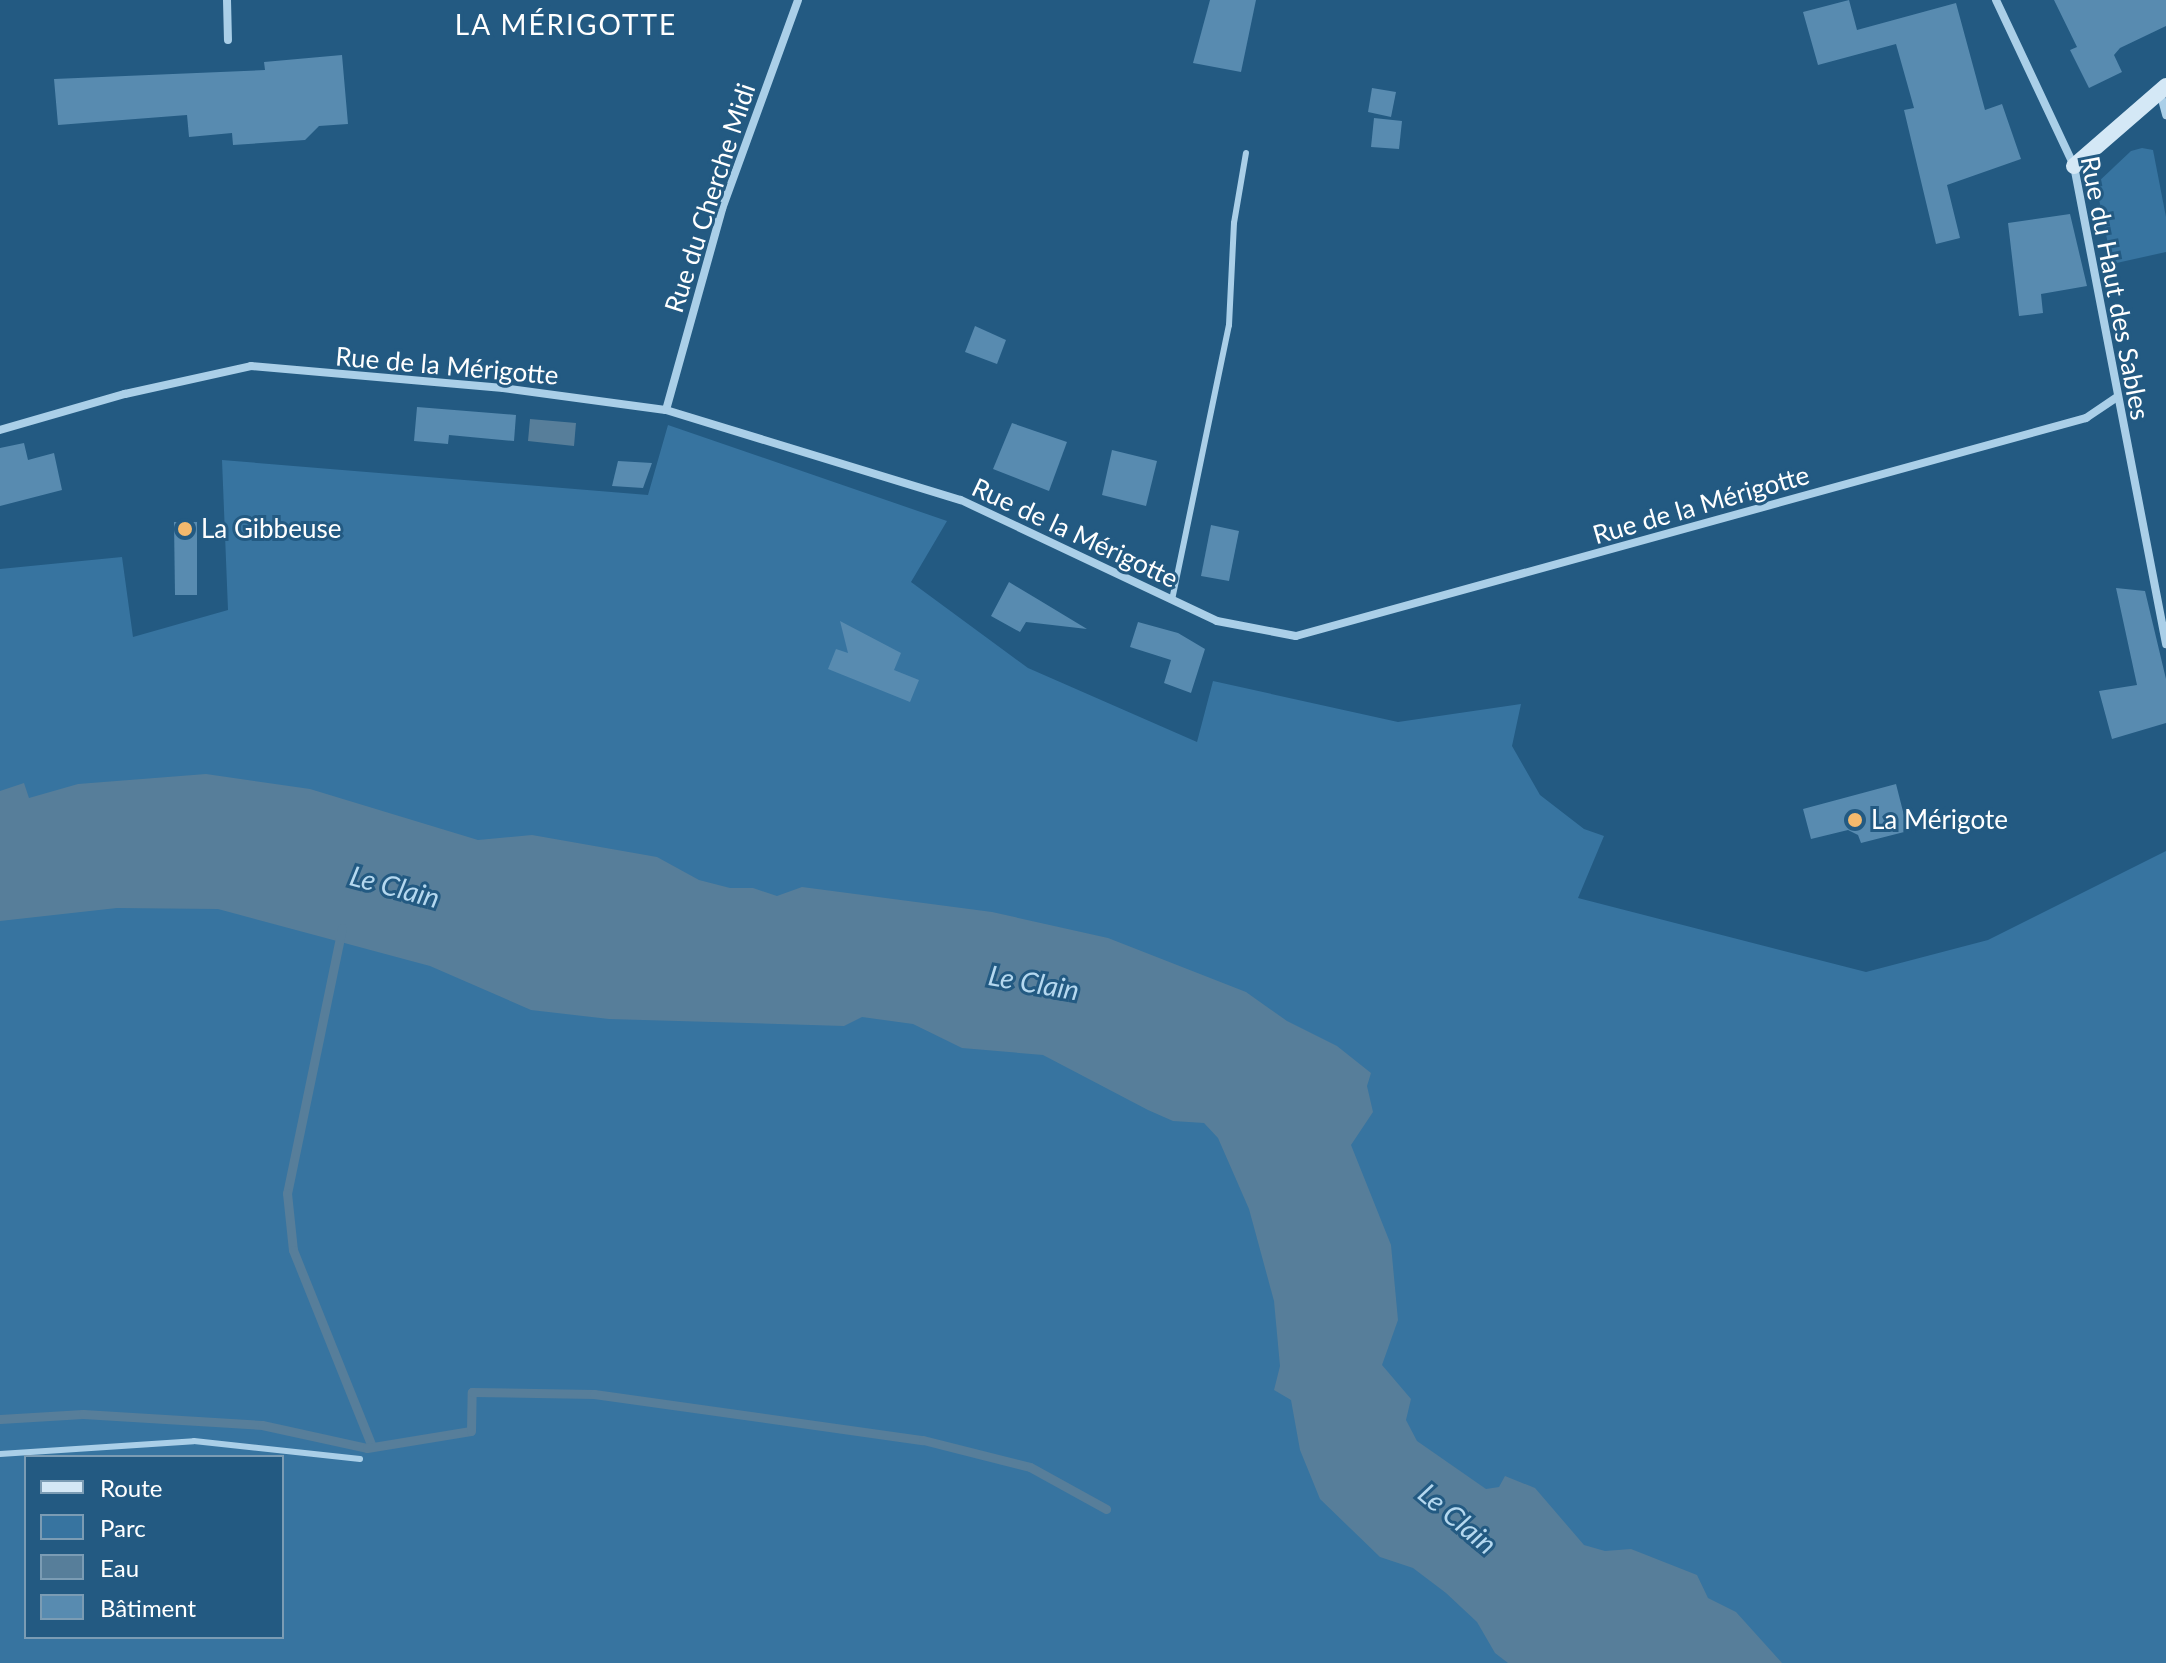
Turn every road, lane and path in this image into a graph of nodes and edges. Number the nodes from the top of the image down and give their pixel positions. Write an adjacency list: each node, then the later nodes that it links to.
1 (227, 0): 4 (street)
2 (798, 0): 10 (street, Rue du Cherche Midi)
3 (1996, 0): 8 (street, Rue du Haut des Sables)
4 (228, 40)
5 (2163, 89): 6 (street); 8 (street)
6 (2166, 115)
7 (1246, 153): 12 (lane)
8 (2074, 166): 9 (street, Rue du Haut des Sables)
9 (2116, 398): 12 (street, Rue de la Mérigotte); 13 (street, Rue du Haut des Sables)
10 (666, 410): 11 (street, Rue de la Mérigotte); 12 (street, Rue de la Mérigotte)
11 (0, 430)
12 (1172, 600)
13 (2166, 644)
14 (0, 1454): 15 (lane)
15 (360, 1459)

